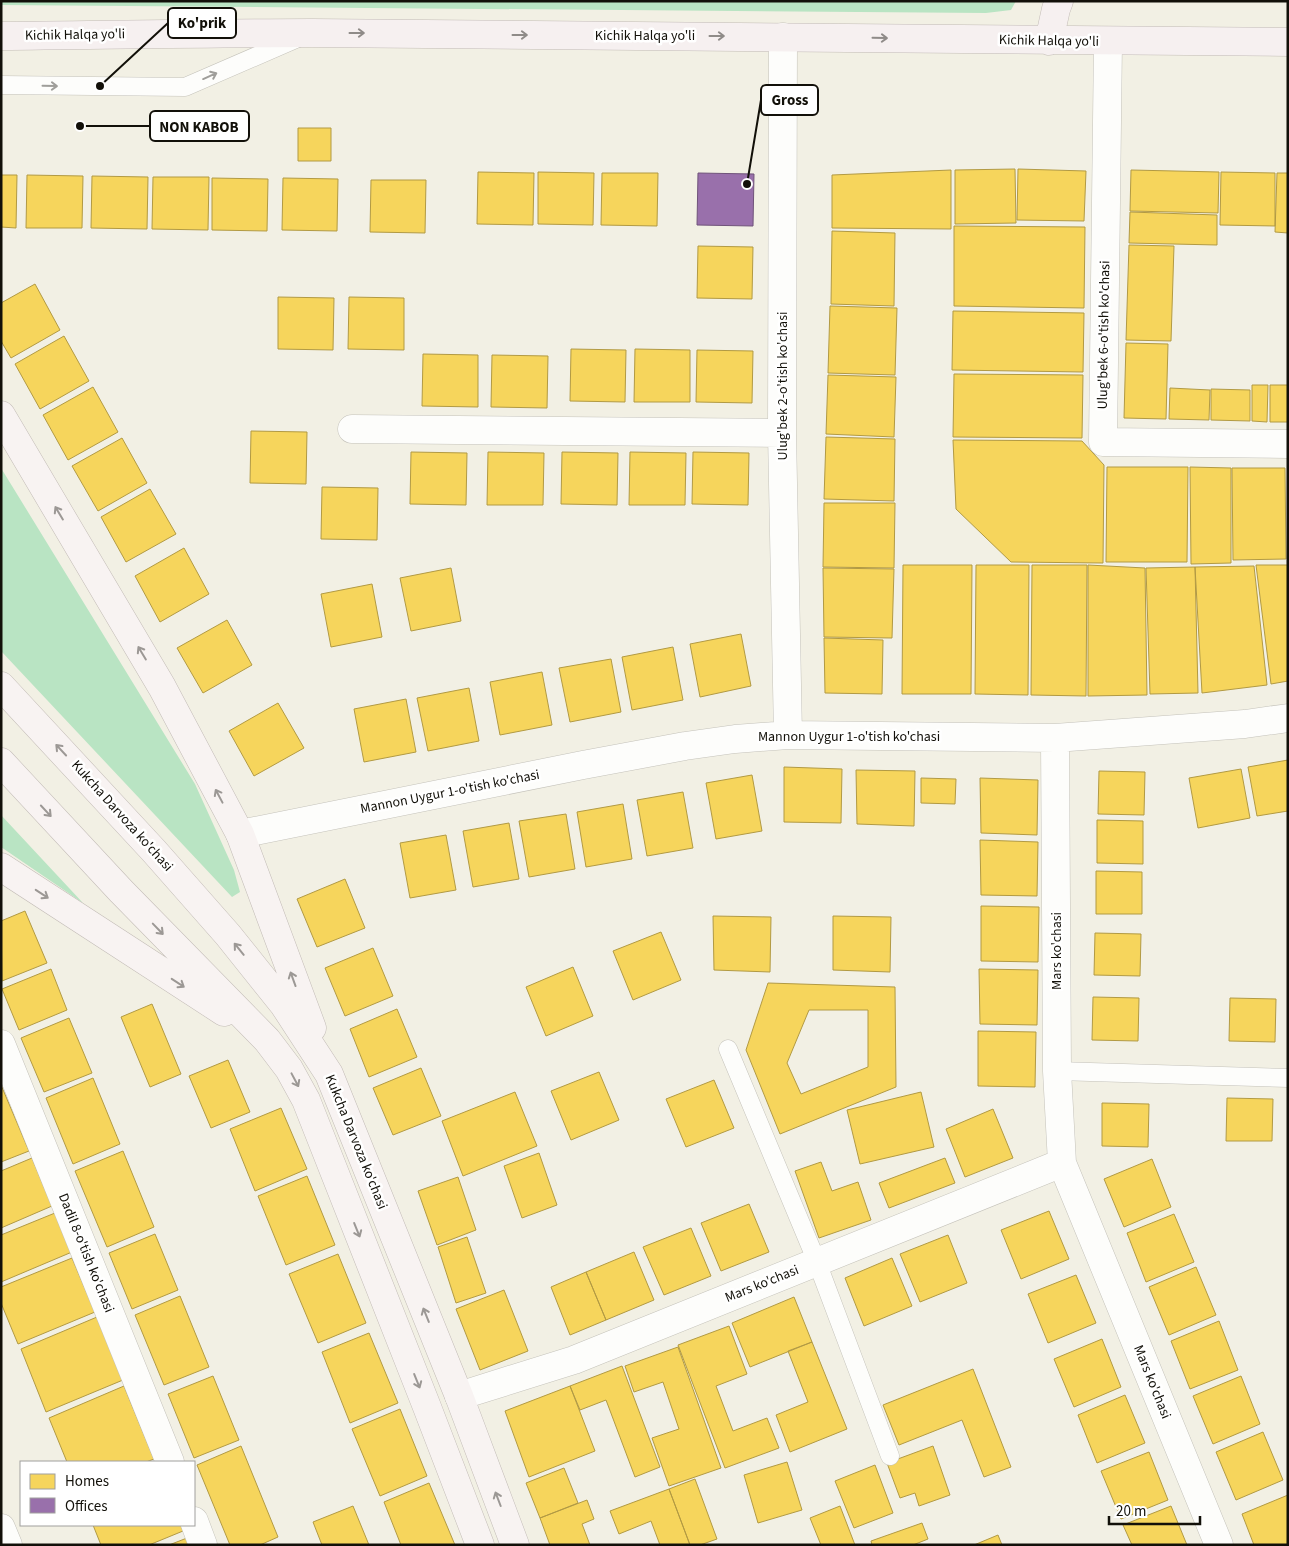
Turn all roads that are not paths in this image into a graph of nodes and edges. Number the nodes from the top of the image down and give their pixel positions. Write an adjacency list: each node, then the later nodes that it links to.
1 (1060, 1): 5 (highway)
2 (308, 33): 3 (highway, Kichik Halqa yo'li); 4 (highway, Kichik Halqa yo'li, one-way to 4); 8 (lane, one-way to 2)
3 (1, 36)
4 (783, 37): 5 (highway, Kichik Halqa yo'li, one-way to 5); 11 (street, Ulug'bek 2-o'tish ko'chasi)
5 (1049, 40): 6 (highway, Kichik Halqa yo'li)
6 (1108, 42): 7 (highway, Kichik Halqa yo'li); 12 (street, Ulug'bek 6-o'tish ko'chasi)
7 (1288, 42)
8 (1, 86)
9 (1, 415): 18 (main road, one-way to 9)
10 (352, 429): 11 (street)
11 (782, 433): 15 (street, Ulug'bek 2-o'tish ko'chasi)
12 (1288, 444)
13 (1, 686): 24 (main road, Kukcha Darvoza ko'chasi, one-way to 13)
14 (1288, 718): 16 (street, Mannon Uygur 1-o'tish ko'chasi)
15 (788, 735): 16 (street, Mannon Uygur 1-o'tish ko'chasi); 18 (street, Mannon Uygur 1-o'tish ko'chasi)
16 (1055, 738): 23 (street, Mars ko'chasi)
17 (1, 762): 20 (main road, one-way to 20)
18 (240, 834): 24 (main road, one-way to 18)
19 (1, 868): 20 (main road, one-way to 20)
20 (267, 1040): 29 (main road, one-way to 29)
21 (1, 1044): 31 (street, Dadil 8-o'tish ko'chasi)
22 (728, 1049): 27 (lane)
23 (1057, 1071): 25 (lane); 26 (street, Mars ko'chasi)
24 (329, 1074): 28 (main road, Kukcha Darvoza ko'chasi, one-way to 24)
25 (1288, 1078)
26 (1062, 1163): 27 (street, Mars ko'chasi); 38 (street, Mars ko'chasi)
27 (818, 1262): 28 (street, Mars ko'chasi); 30 (lane)
28 (459, 1396): 29 (main road); 37 (main road, Kukcha Darvoza ko'chasi, one-way to 28)
29 (427, 1407): 36 (main road)
30 (890, 1456)
31 (170, 1461)
32 (195, 1523): 35 (street)
33 (1, 1528): 34 (street)
34 (8, 1545)
35 (204, 1545)
36 (480, 1545)
37 (515, 1545)
38 (1219, 1545)

